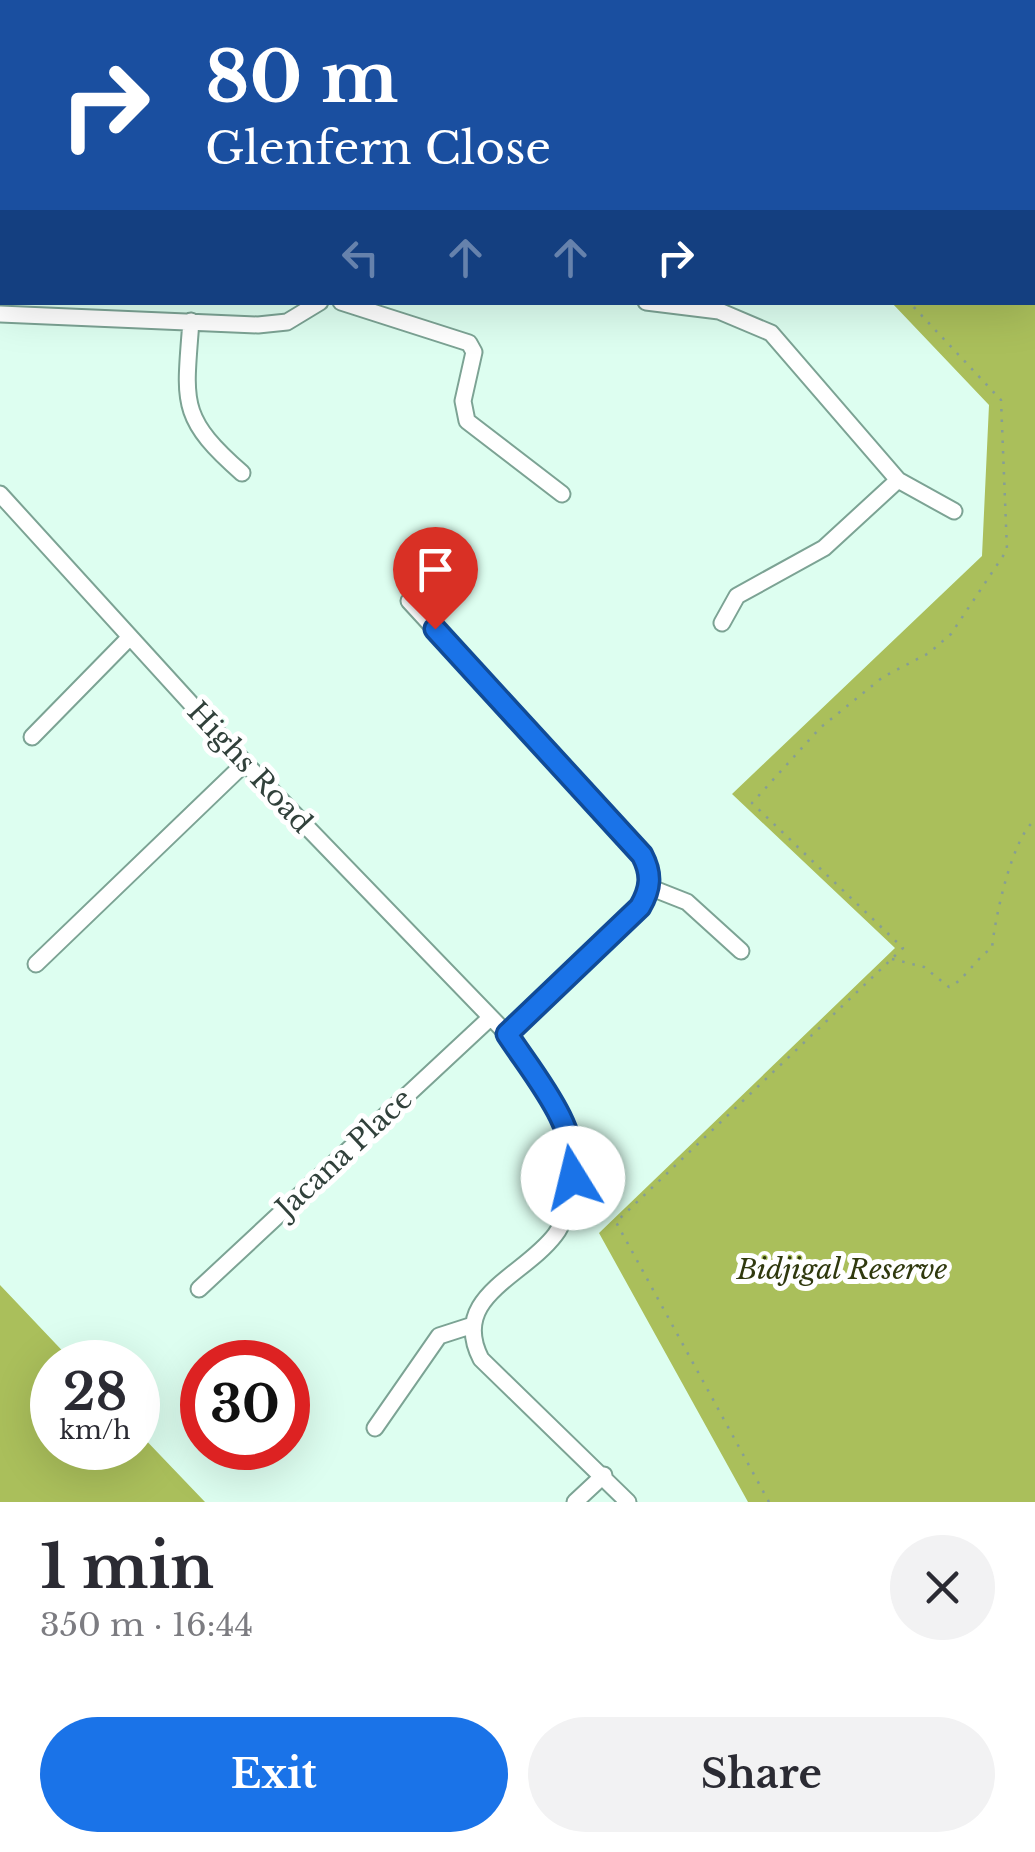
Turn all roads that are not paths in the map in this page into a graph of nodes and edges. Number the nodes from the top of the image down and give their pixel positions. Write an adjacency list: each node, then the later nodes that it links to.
1 (315, 305): 6 (street)
2 (351, 305): 10 (street)
3 (673, 305): 8 (street)
4 (60, 309): 5 (street); 6 (street)
5 (0, 314)
6 (191, 321): 7 (street)
7 (242, 472)
8 (898, 480): 11 (street); 13 (street)
9 (0, 494): 14 (street, Highs Road)
10 (562, 494)
11 (954, 510)
12 (409, 601): 17 (street)
13 (722, 623)
14 (130, 638): 15 (street); 16 (street, Highs Road)
15 (32, 737)
16 (245, 764): 19 (street); 20 (street, Highs Road)
17 (649, 887): 18 (street); 21 (street)
18 (741, 951)
19 (36, 964)
20 (490, 1018): 21 (street, Highs Road); 22 (street, Jacana Place)
21 (507, 1034): 23 (street, Highs Road)
22 (199, 1289)
23 (470, 1326): 24 (street); 25 (street)
24 (375, 1428)
25 (604, 1474): 26 (street); 27 (street)
26 (575, 1502)
27 (628, 1502)

